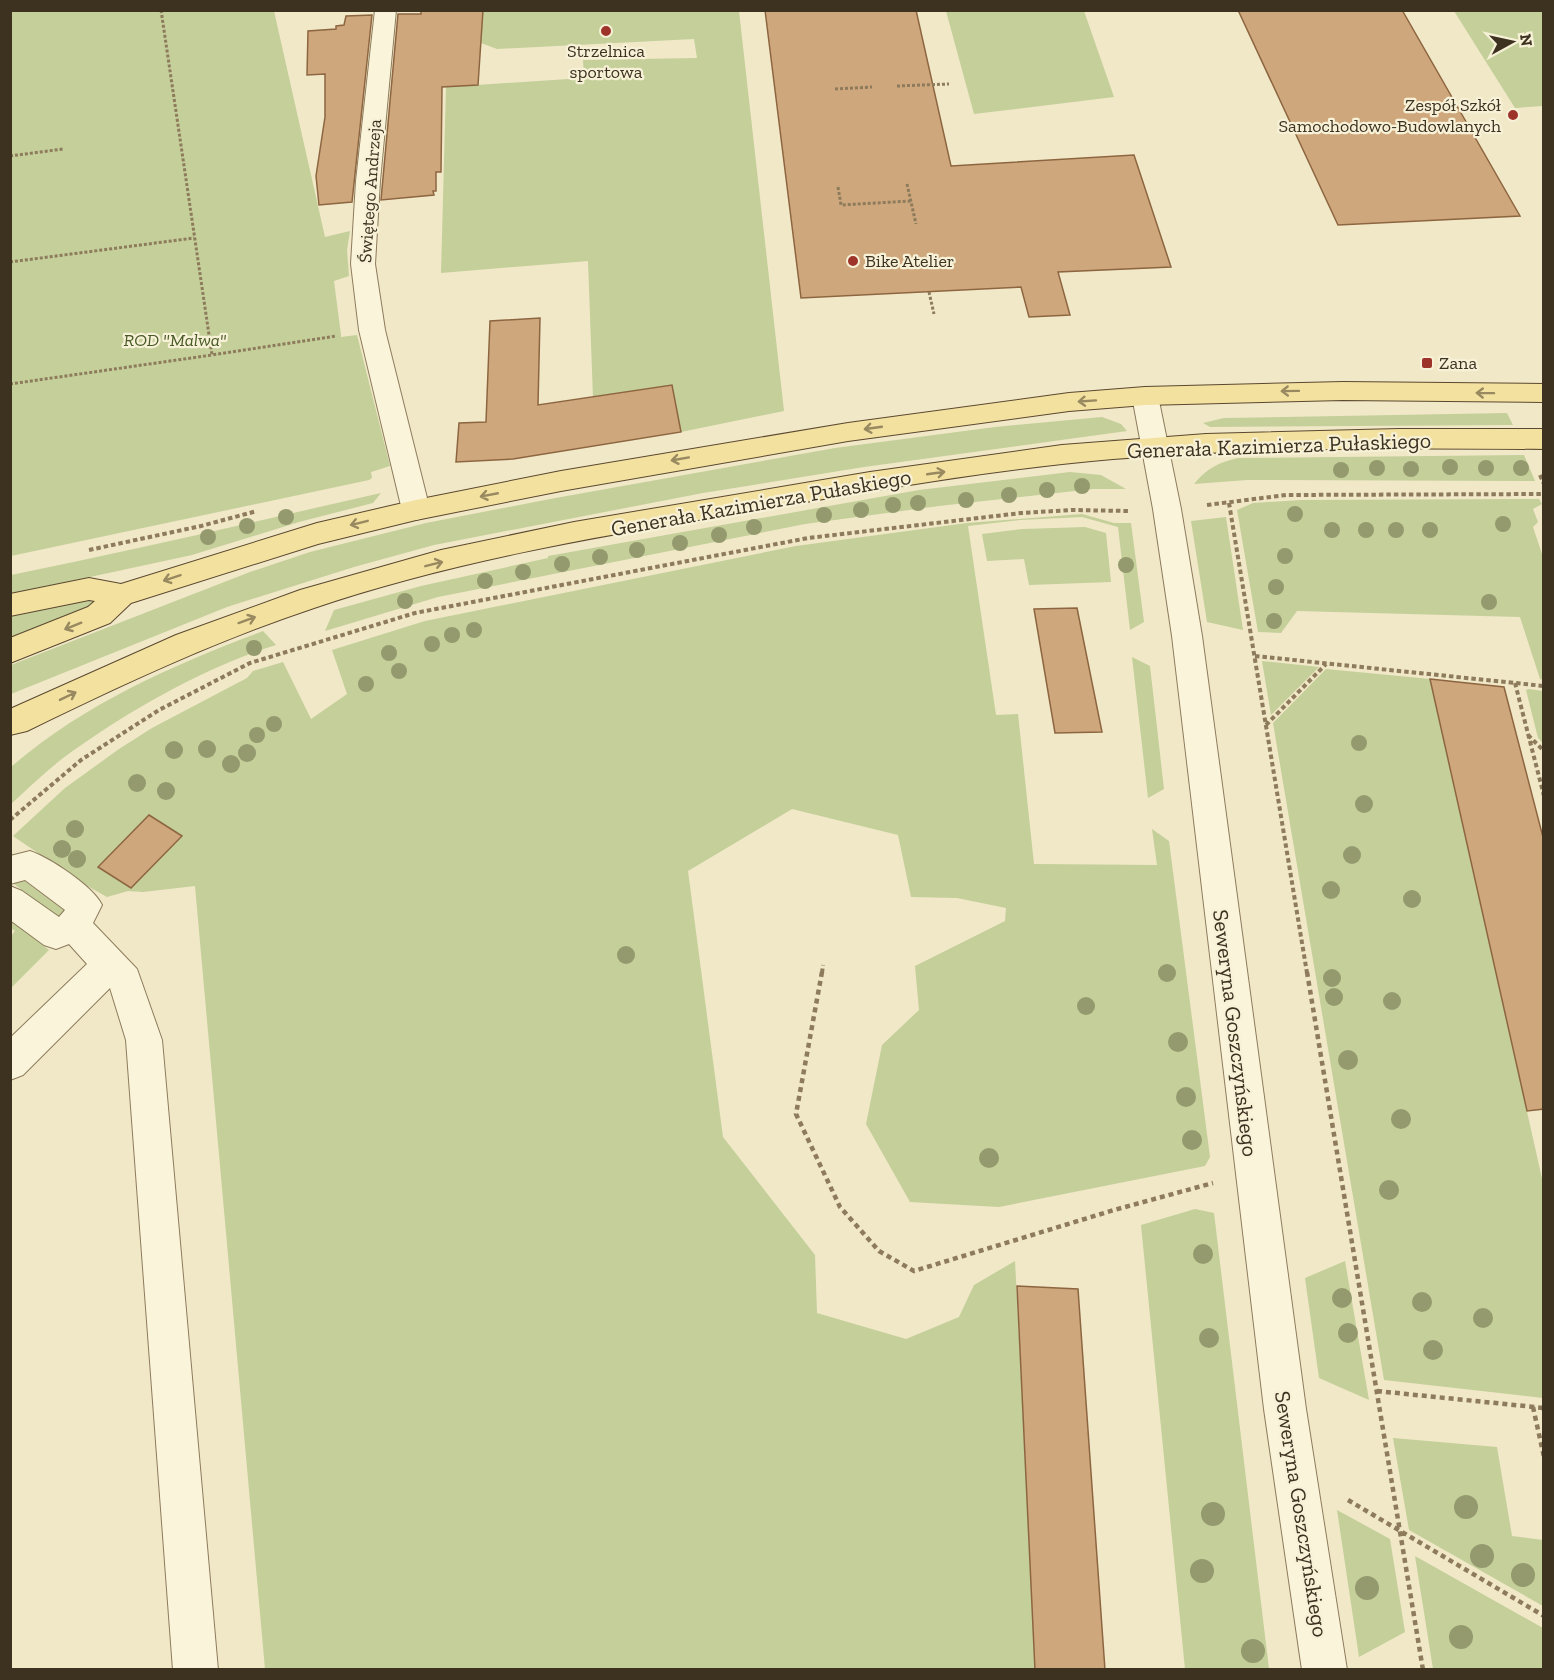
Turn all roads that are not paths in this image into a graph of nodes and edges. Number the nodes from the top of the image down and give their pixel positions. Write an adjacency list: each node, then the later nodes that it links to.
1 (386, 10): 6 (street, Świętego Andrzeja)
2 (1544, 393): 3 (main road, one-way to 3)
3 (1145, 396): 5 (street, Seweryna Goszczyńskiego); 6 (main road, one-way to 6)
4 (1544, 439): 5 (main road, Generała Kazimierza Pułaskiego)
5 (1153, 446): 10 (main road, Generała Kazimierza Pułaskiego, one-way to 5); 17 (street, Seweryna Goszczyńskiego)
6 (416, 510): 7 (main road, one-way to 7)
7 (121, 595): 8 (main road); 9 (main road, one-way to 9)
8 (10, 605)
9 (10, 651)
10 (12, 727)
11 (10, 870): 13 (street)
12 (10, 901): 13 (street)
13 (74, 926): 14 (street)
14 (110, 963): 15 (street); 16 (street)
15 (10, 1063)
16 (196, 1670)
17 (1325, 1670)

